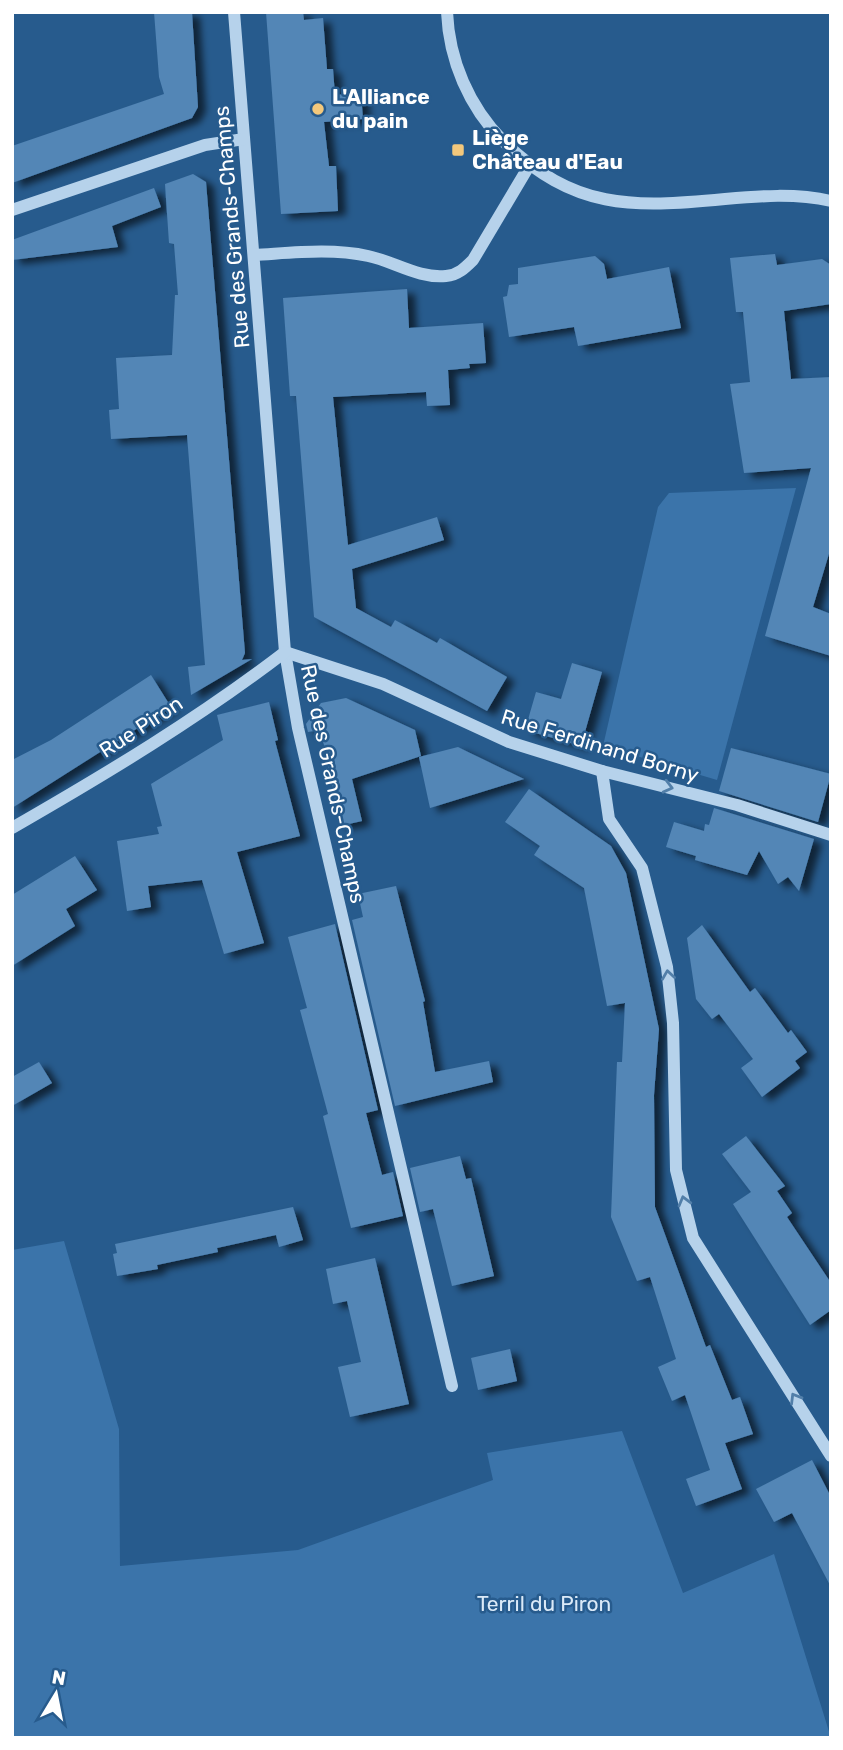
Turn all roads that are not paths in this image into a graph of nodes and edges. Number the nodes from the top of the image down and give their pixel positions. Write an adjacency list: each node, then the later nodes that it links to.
1 (234, 12): 3 (street, Rue des Grands-Champs)
2 (447, 12): 4 (street)
3 (244, 139): 6 (street); 7 (street, Rue des Grands-Champs)
4 (528, 166): 5 (street); 7 (street)
5 (831, 201)
6 (12, 210)
7 (254, 255): 8 (street, Rue des Grands-Champs)
8 (285, 652): 9 (street, Rue Ferdinand Borny); 10 (street, Rue Piron); 12 (street, Rue des Grands-Champs)
9 (602, 771): 11 (street, Rue Ferdinand Borny, one-way to 11); 13 (street, one-way to 9)
10 (12, 828)
11 (831, 835)
12 (452, 1386)
13 (831, 1456)

